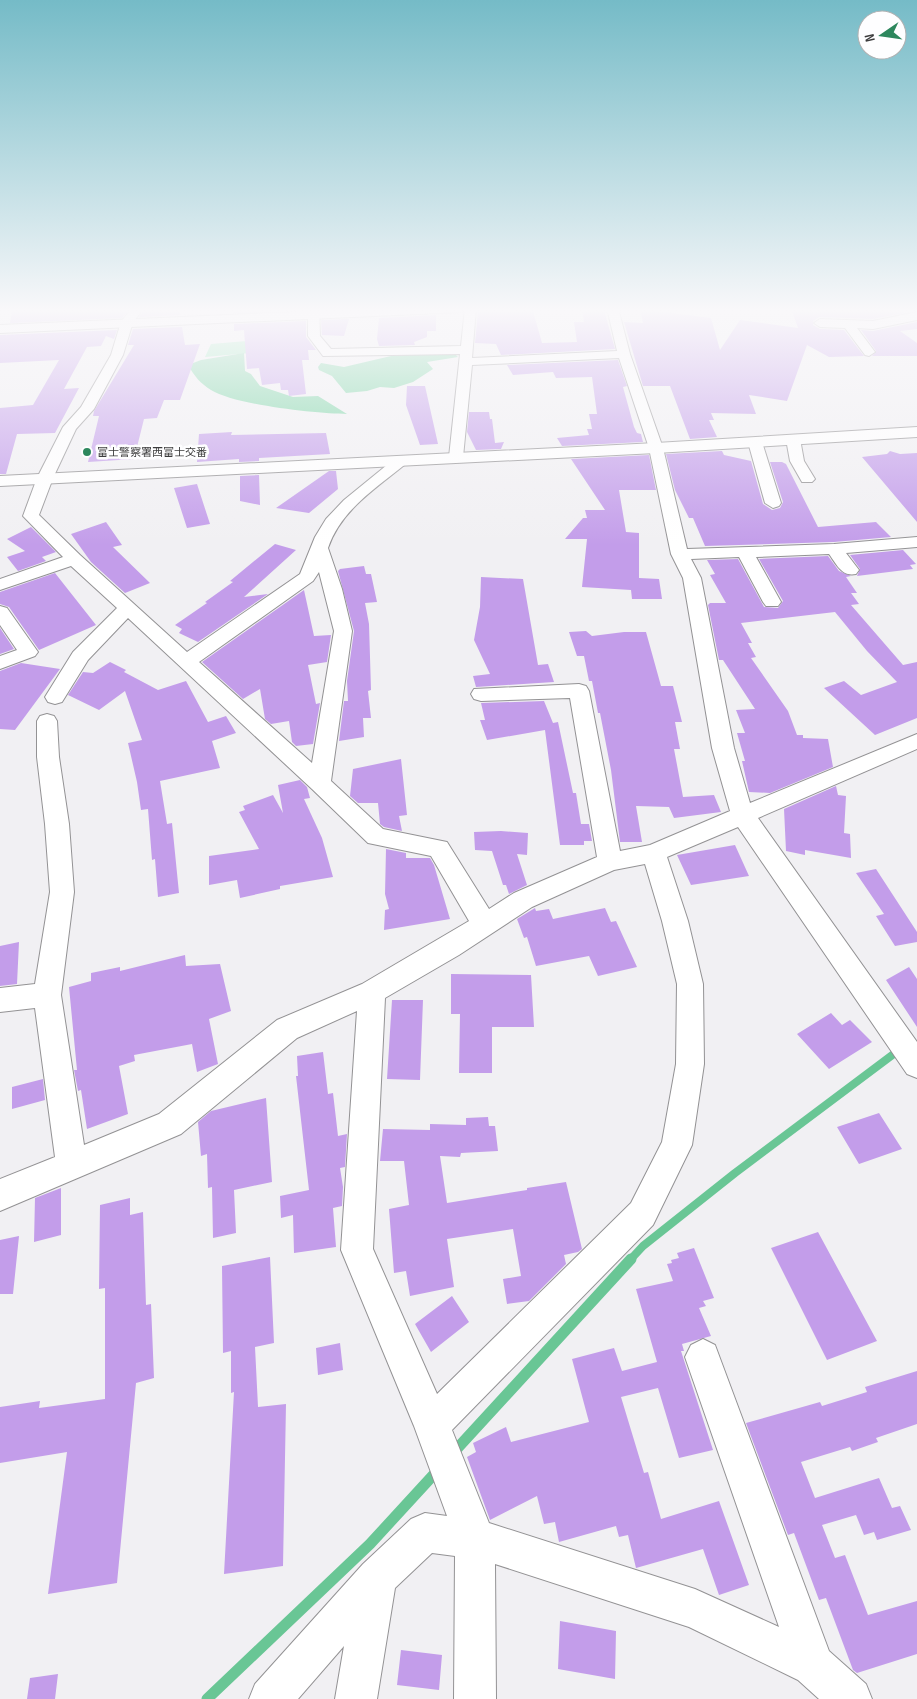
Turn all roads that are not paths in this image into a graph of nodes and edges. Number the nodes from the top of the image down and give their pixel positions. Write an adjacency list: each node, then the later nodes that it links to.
1 (99, 387): 10 (street)
2 (463, 387): 8 (street)
3 (635, 387): 7 (street)
4 (917, 432): 5 (street)
5 (793, 440): 6 (street); 11 (street)
6 (755, 442): 7 (street); 13 (street)
7 (656, 448): 8 (street); 18 (street)
8 (456, 457): 9 (street)
9 (403, 459): 10 (street); 15 (street)
10 (45, 478): 12 (street); 20 (street)
11 (807, 479)
12 (0, 481)
13 (773, 503)
14 (911, 543): 16 (street); 19 (street)
15 (320, 549): 26 (street); 32 (street)
16 (834, 549): 17 (street); 21 (street)
17 (744, 551): 18 (street); 23 (street)
18 (680, 554): 33 (street)
19 (917, 556)
20 (74, 559): 22 (street); 24 (street)
21 (850, 570)
22 (0, 585)
23 (772, 602)
24 (128, 608): 26 (street); 29 (street)
25 (0, 612): 27 (street)
26 (187, 661): 32 (street)
27 (0, 663)
28 (481, 694): 35 (street)
29 (55, 697)
30 (47, 722): 38 (street)
31 (917, 742): 33 (street)
32 (320, 783): 36 (street)
33 (742, 814): 34 (street); 40 (street)
34 (654, 853): 35 (street); 44 (street)
35 (610, 862): 36 (street)
36 (485, 924): 37 (street)
37 (372, 992): 41 (street); 44 (street)
38 (48, 994): 39 (street); 41 (street)
39 (0, 1000)
40 (916, 1064)
41 (72, 1166): 42 (street)
42 (0, 1195)
43 (703, 1357): 47 (street)
44 (433, 1430): 45 (street)
45 (475, 1538): 46 (street); 47 (street); 50 (street)
46 (377, 1578): 48 (street); 49 (street)
47 (812, 1665): 51 (street)
48 (270, 1699)
49 (356, 1699)
50 (475, 1699)
51 (851, 1699)

